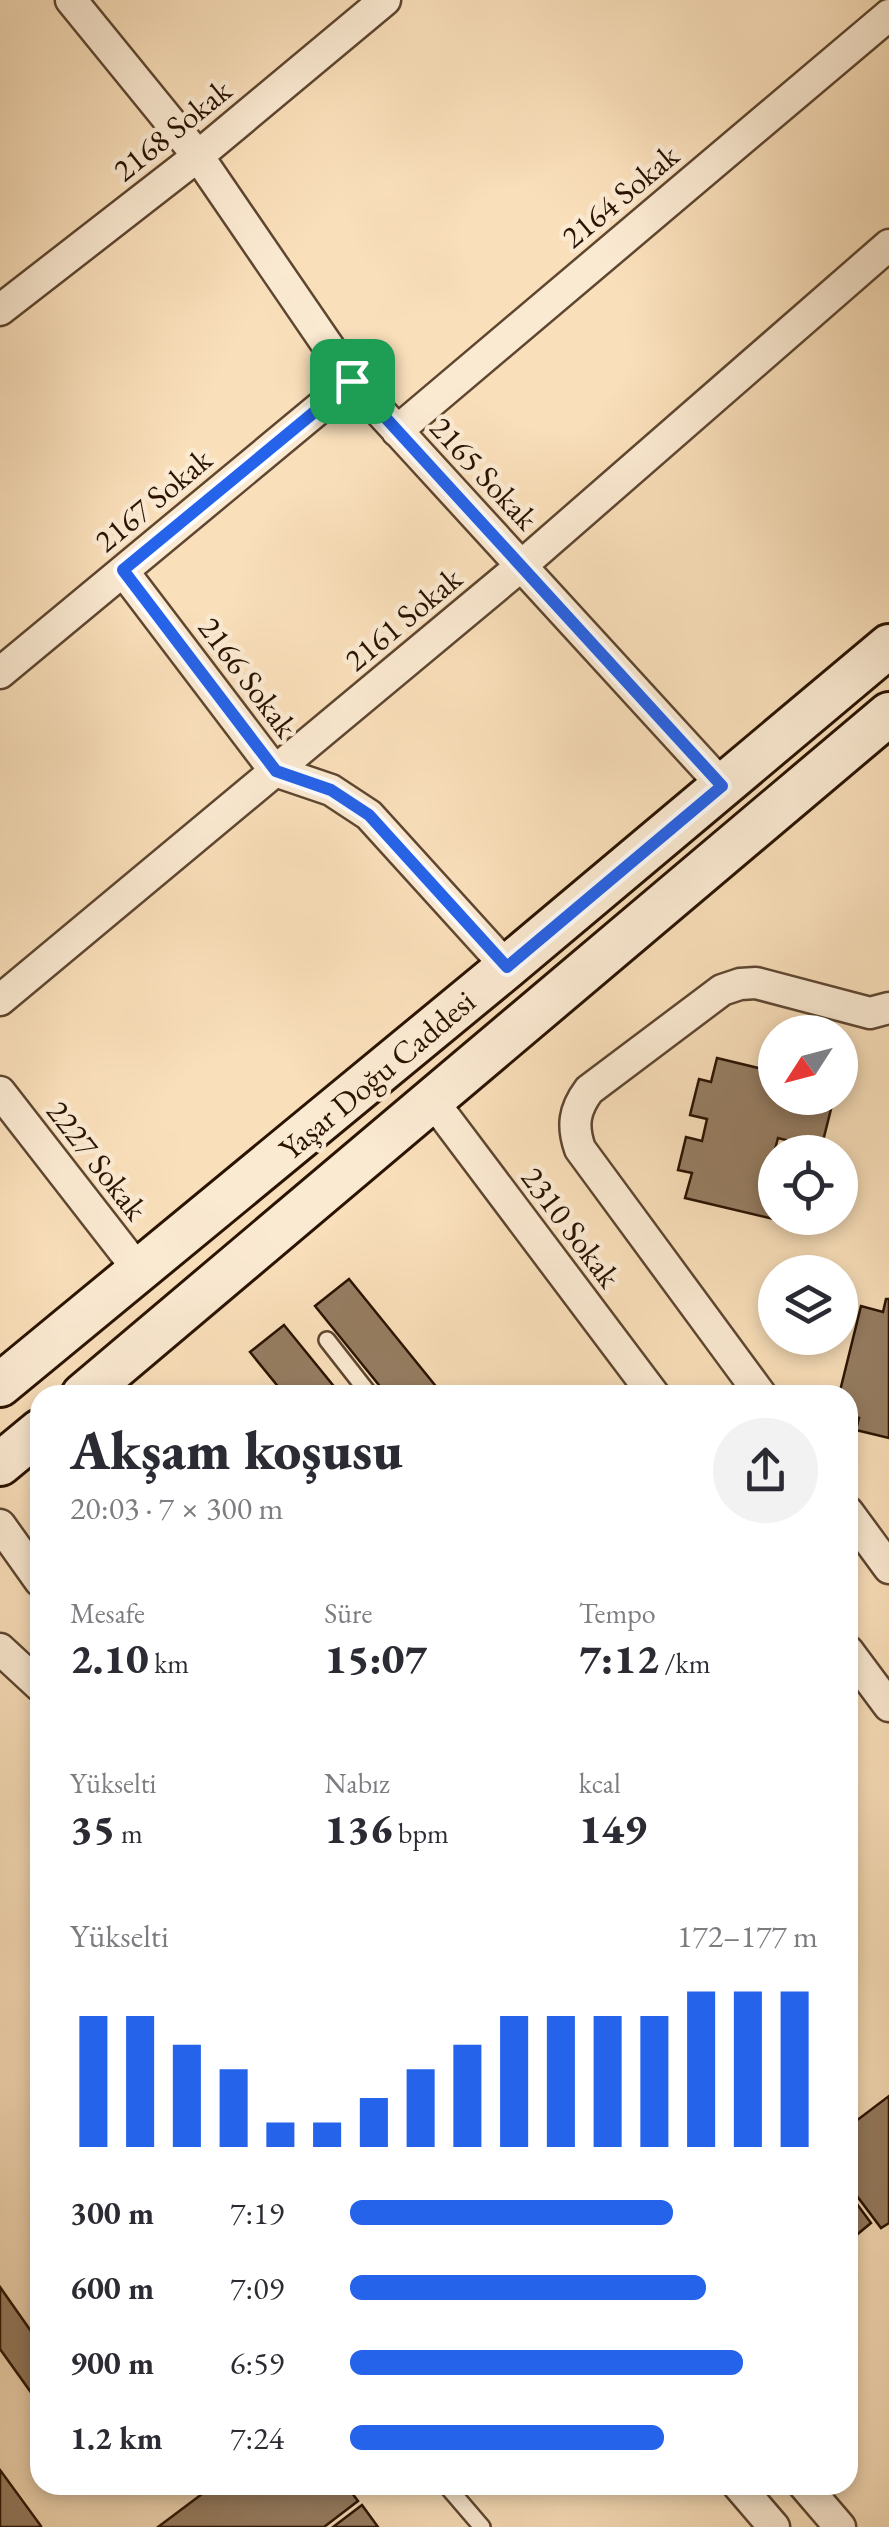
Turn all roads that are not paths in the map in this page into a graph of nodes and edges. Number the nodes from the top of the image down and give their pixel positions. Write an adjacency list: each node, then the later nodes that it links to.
1 (70, 0): 4 (street, 2165 Sokak)
2 (385, 0): 4 (street, 2168 Sokak)
3 (889, 15): 8 (street, 2164 Sokak)
4 (198, 156): 6 (street, 2168 Sokak); 7 (street, 2165 Sokak)
5 (889, 245): 9 (street, 2161 Sokak)
6 (0, 310)
7 (352, 381): 8 (street, 2165 Sokak); 10 (street, 2167 Sokak)
8 (397, 430): 9 (street, 2165 Sokak)
9 (521, 566): 14 (street, 2161 Sokak); 15 (street, 2165 Sokak)
10 (123, 570): 12 (street, 2167 Sokak); 14 (street, 2166 Sokak)
11 (889, 646): 15 (main road, Yaşar Doğu Caddesi)
12 (0, 673)
13 (889, 714): 20 (main road, Yaşar Doğu Caddesi)
14 (276, 771): 16 (street, 2166 Sokak); 17 (street, 2161 Sokak)
15 (722, 786): 16 (main road, Yaşar Doğu Caddesi)
16 (507, 967): 21 (main road, Yaşar Doğu Caddesi)
17 (0, 1000)
18 (889, 1008): 27 (street)
19 (0, 1092): 21 (street, 2227 Sokak)
20 (432, 1100): 24 (main road, Yaşar Doğu Caddesi); 26 (street, 2310 Sokak)
21 (140, 1272): 23 (main road, Yaşar Doğu Caddesi)
22 (327, 1340): 25 (lane)
23 (0, 1384)
24 (96, 1385)
25 (362, 1385)
26 (646, 1385)
27 (755, 1385)
28 (30, 1439): 29 (main road)
29 (0, 1464)
30 (0, 1525): 32 (street)
31 (858, 1526): 33 (street)
32 (30, 1567)
33 (889, 1568)
34 (0, 1650): 36 (street)
35 (858, 1664): 37 (street)
36 (30, 1677)
37 (889, 1706)
38 (455, 2495): 41 (lane)
39 (747, 2495): 42 (street)
40 (813, 2495): 43 (street)
41 (482, 2527)
42 (774, 2527)
43 (840, 2527)

